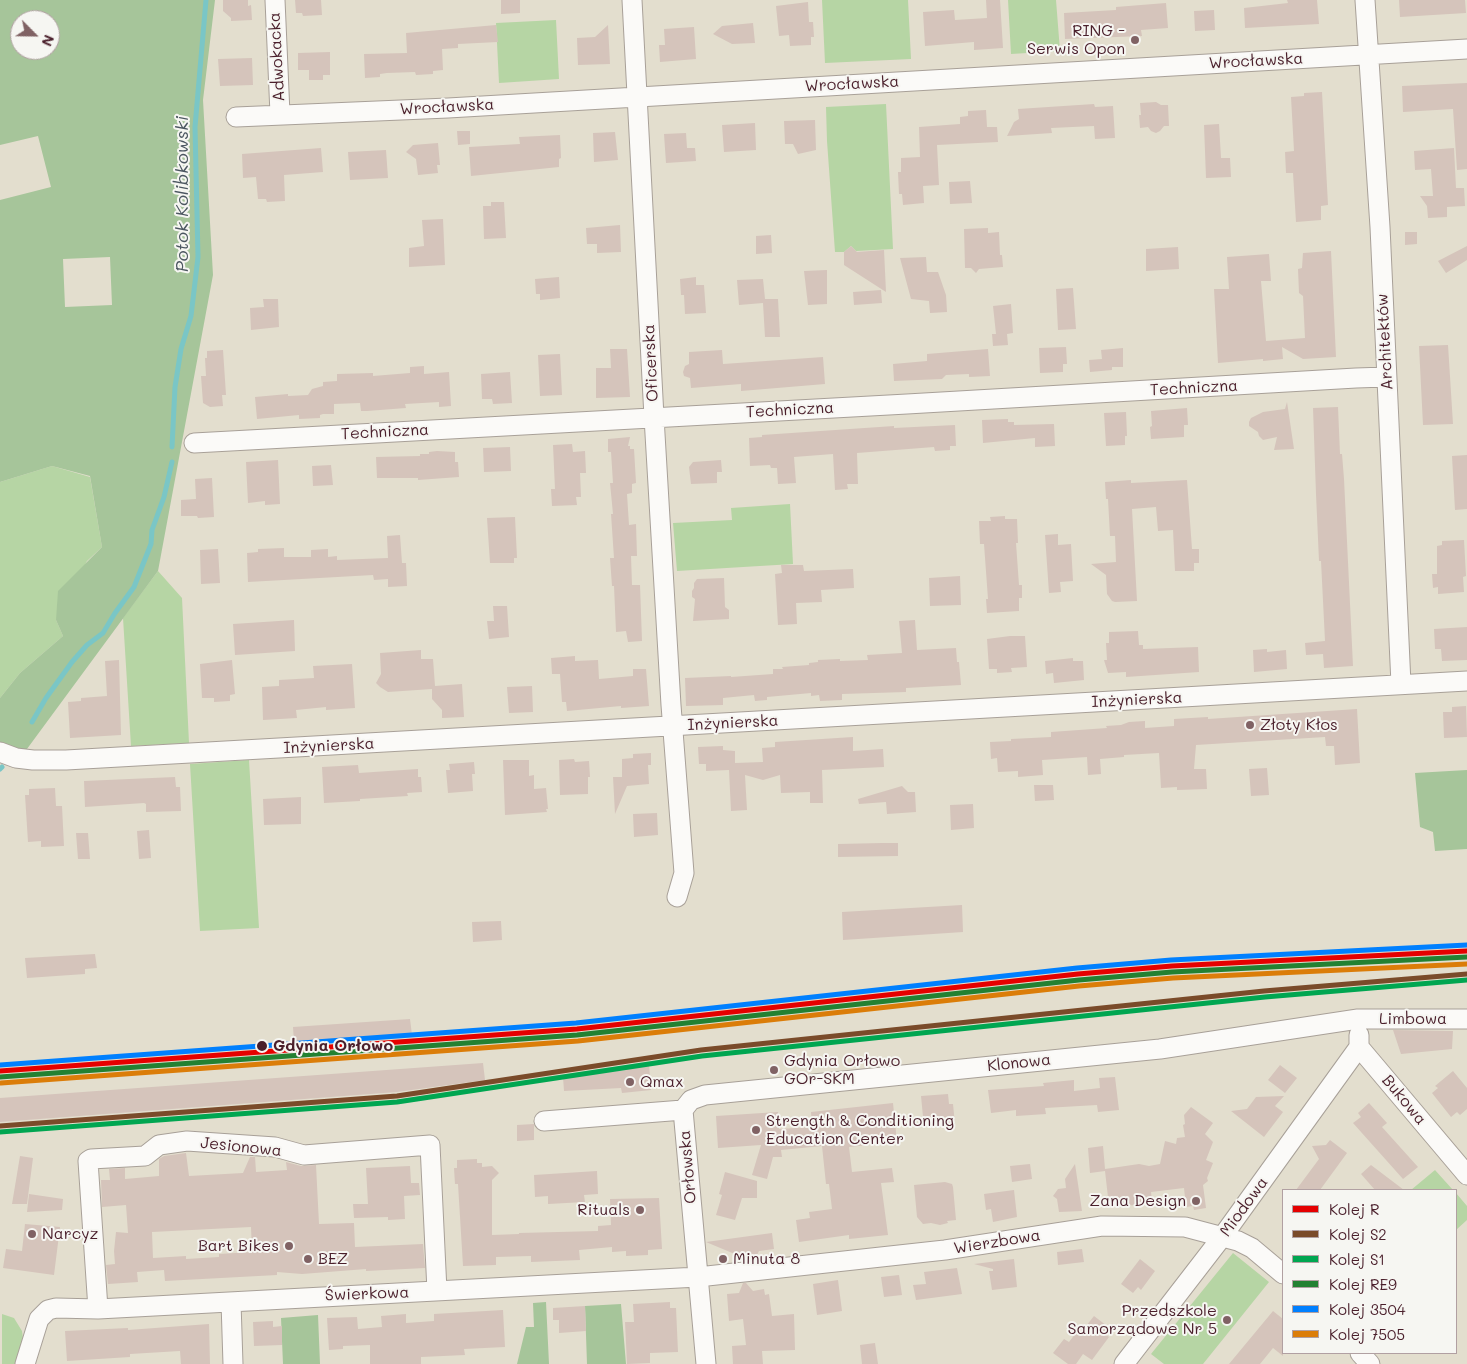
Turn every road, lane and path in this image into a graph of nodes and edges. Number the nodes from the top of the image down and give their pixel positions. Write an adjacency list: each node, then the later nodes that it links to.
1 (274, 0): 7 (street, Adwokacka)
2 (632, 0): 6 (street, Oficerska)
3 (1365, 0): 5 (street, Architektów)
4 (1467, 49): 5 (street, Wrocławska)
5 (1368, 55): 6 (street, Wrocławska); 9 (street, Architektów)
6 (637, 96): 7 (street, Wrocławska); 10 (street, Oficerska)
7 (280, 114): 8 (street, Wrocławska)
8 (236, 117)
9 (1386, 377): 10 (street, Techniczna); 13 (street, Architektów)
10 (654, 417): 11 (street, Techniczna); 14 (street, Oficerska)
11 (194, 442)
12 (1467, 681): 13 (street, Inżynierska)
13 (1401, 684): 14 (street, Inżynierska)
14 (673, 727): 15 (street, Inżynierska); 16 (street, Oficerska)
15 (0, 752)
16 (677, 897)
17 (1358, 1019): 18 (street, Limbowa); 19 (street); 20 (street, Klonowa)
18 (1467, 1019)
19 (1359, 1047): 22 (street, Bukowa); 23 (street, Miodowa)
20 (683, 1110): 21 (street, Orłowska); 25 (street, Orłowska)
21 (544, 1121)
22 (1467, 1175)
23 (1222, 1237): 24 (street, Wierzbowa); 25 (street, Wierzbowa); 33 (street, Miodowa)
24 (1282, 1273)
25 (698, 1278): 26 (street, Świerkowa); 32 (street, Orłowska)
26 (437, 1291): 27 (street, Świerkowa); 28 (street, Jesionowa)
27 (231, 1302): 28 (street, Świerkowa); 31 (street)
28 (98, 1309): 30 (street, Świerkowa)
29 (1361, 1354): 34 (street)
30 (25, 1364)
31 (233, 1364)
32 (706, 1364)
33 (1124, 1364)
34 (1370, 1364)

